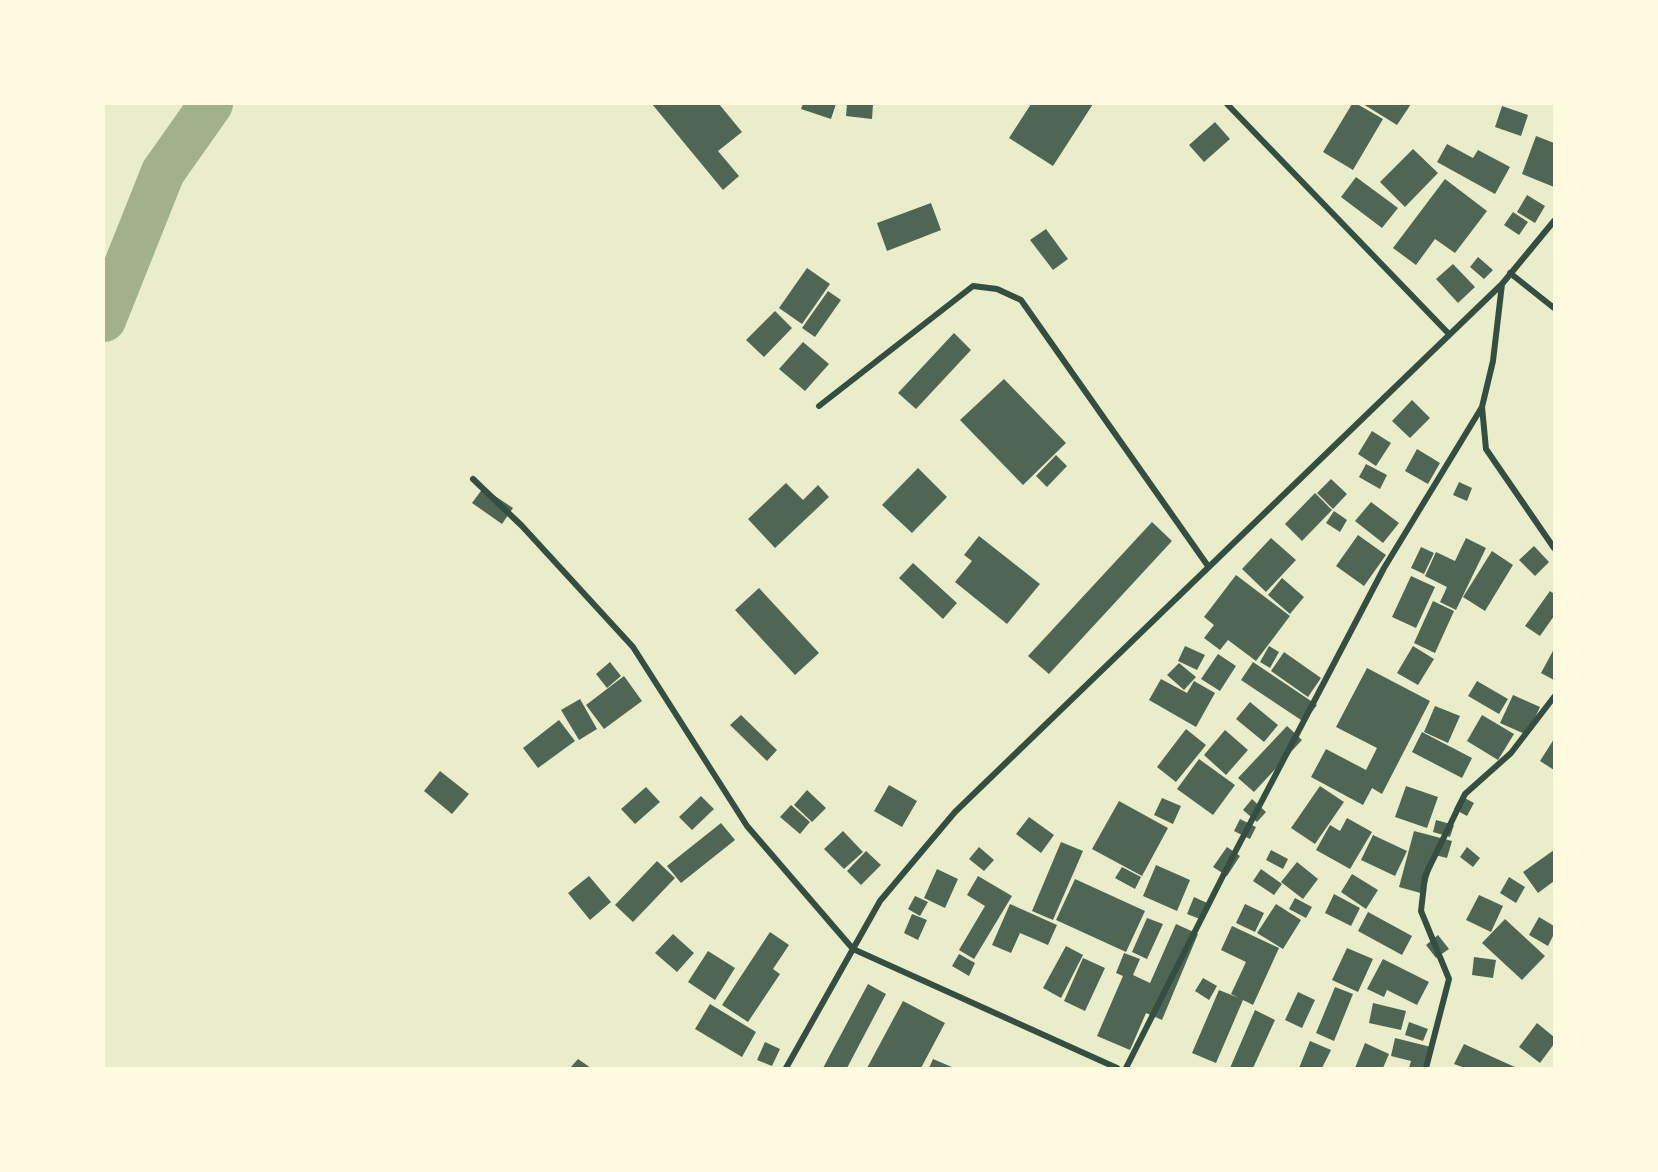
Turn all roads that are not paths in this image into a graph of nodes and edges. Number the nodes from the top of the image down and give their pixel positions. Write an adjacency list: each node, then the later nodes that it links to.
1 (1227, 104): 6 (street)
2 (1554, 220): 3 (street)
3 (1510, 273): 4 (street); 5 (street)
4 (1502, 284): 6 (street); 8 (street)
5 (1554, 308)
6 (1449, 334): 11 (street)
7 (819, 406): 11 (street)
8 (1482, 406): 10 (street); 16 (street)
9 (473, 479): 13 (street)
10 (1554, 548)
11 (1208, 566): 13 (street)
12 (1554, 697): 17 (street)
13 (854, 949): 14 (street); 15 (street)
14 (786, 1068)
15 (1117, 1068)
16 (1126, 1068)
17 (1426, 1068)

